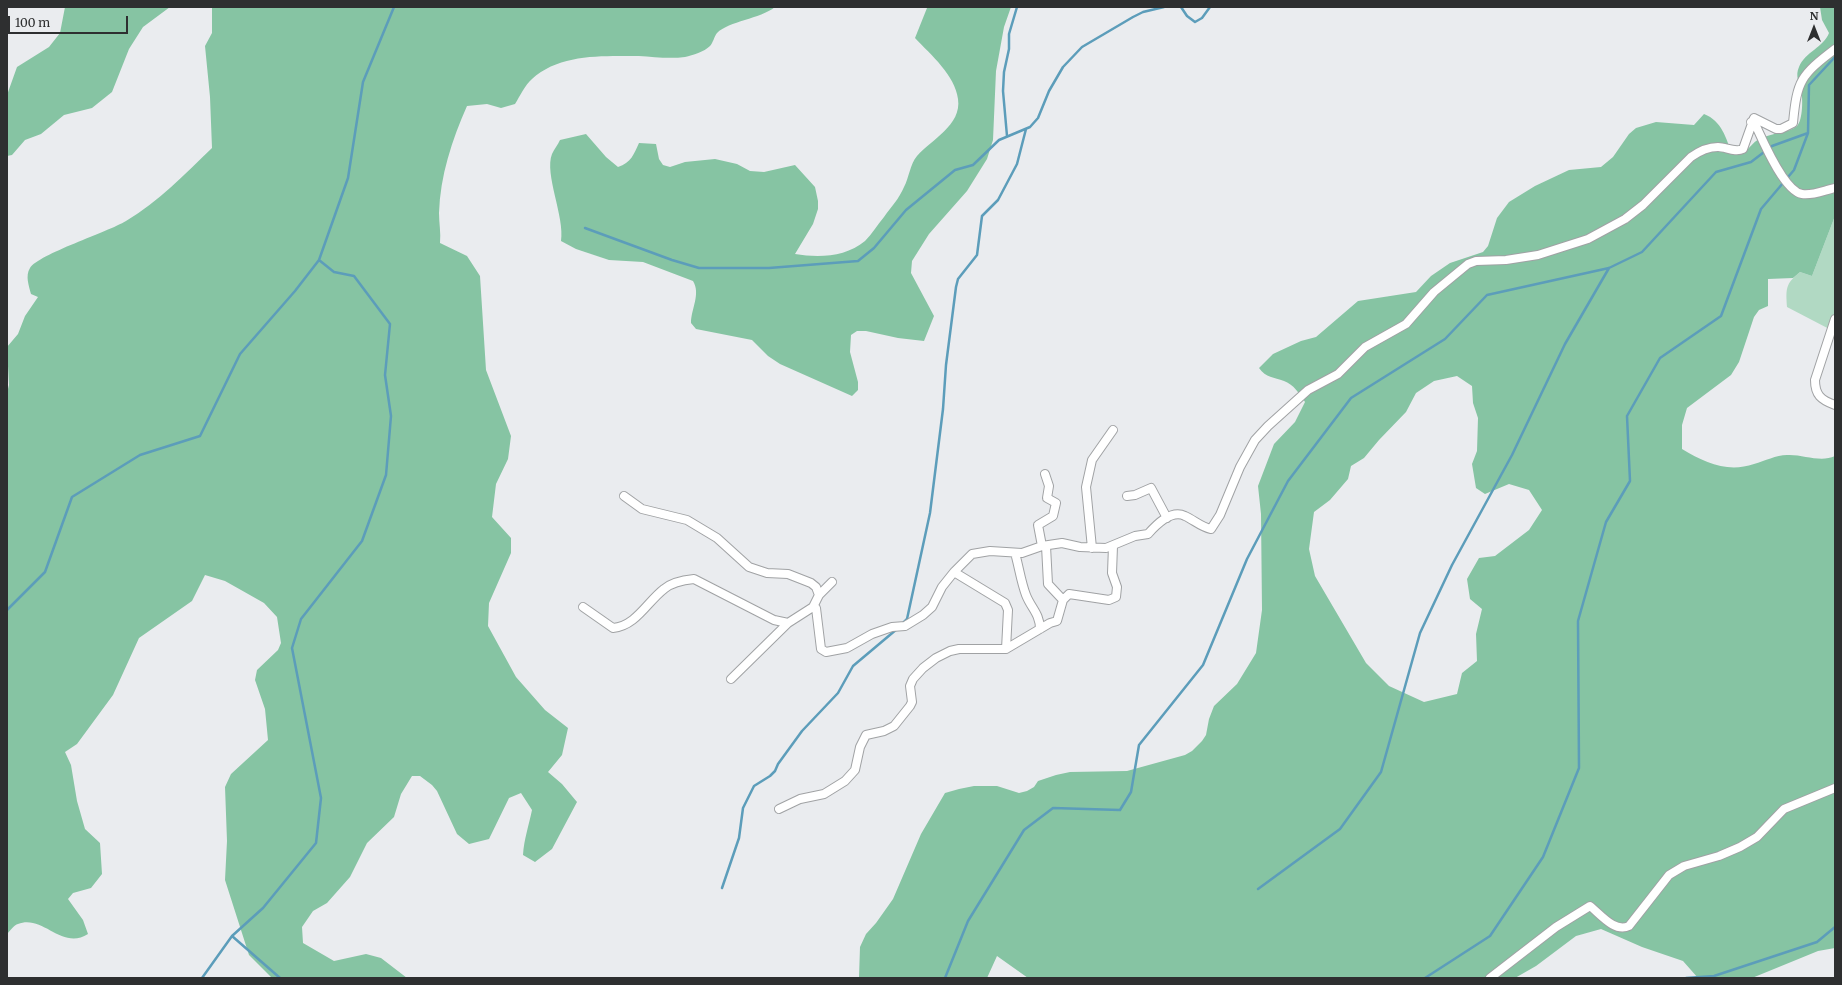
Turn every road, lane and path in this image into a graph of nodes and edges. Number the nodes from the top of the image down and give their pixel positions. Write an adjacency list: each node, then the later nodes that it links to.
1 (1834, 50): 2 (street)
2 (1751, 122): 3 (street); 10 (street)
3 (1835, 188)
4 (1835, 319): 5 (street)
5 (1835, 405)
6 (1113, 430): 13 (street)
7 (1045, 474): 11 (street)
8 (624, 496): 17 (street)
9 (1127, 496): 10 (street)
10 (1167, 518): 12 (street)
11 (1044, 546): 13 (street); 14 (street); 18 (street)
12 (1113, 546): 13 (street); 18 (street)
13 (1092, 548)
14 (1015, 553): 15 (street); 22 (street)
15 (954, 572): 20 (street); 23 (street)
16 (832, 582): 17 (street)
17 (819, 595): 20 (street)
18 (1063, 600): 22 (street)
19 (583, 606): 21 (street)
20 (814, 607): 21 (street)
21 (788, 623): 24 (street)
22 (1040, 630): 23 (street)
23 (1006, 649): 26 (street)
24 (731, 679)
25 (1835, 788): 27 (street)
26 (779, 810)
27 (1490, 978)

